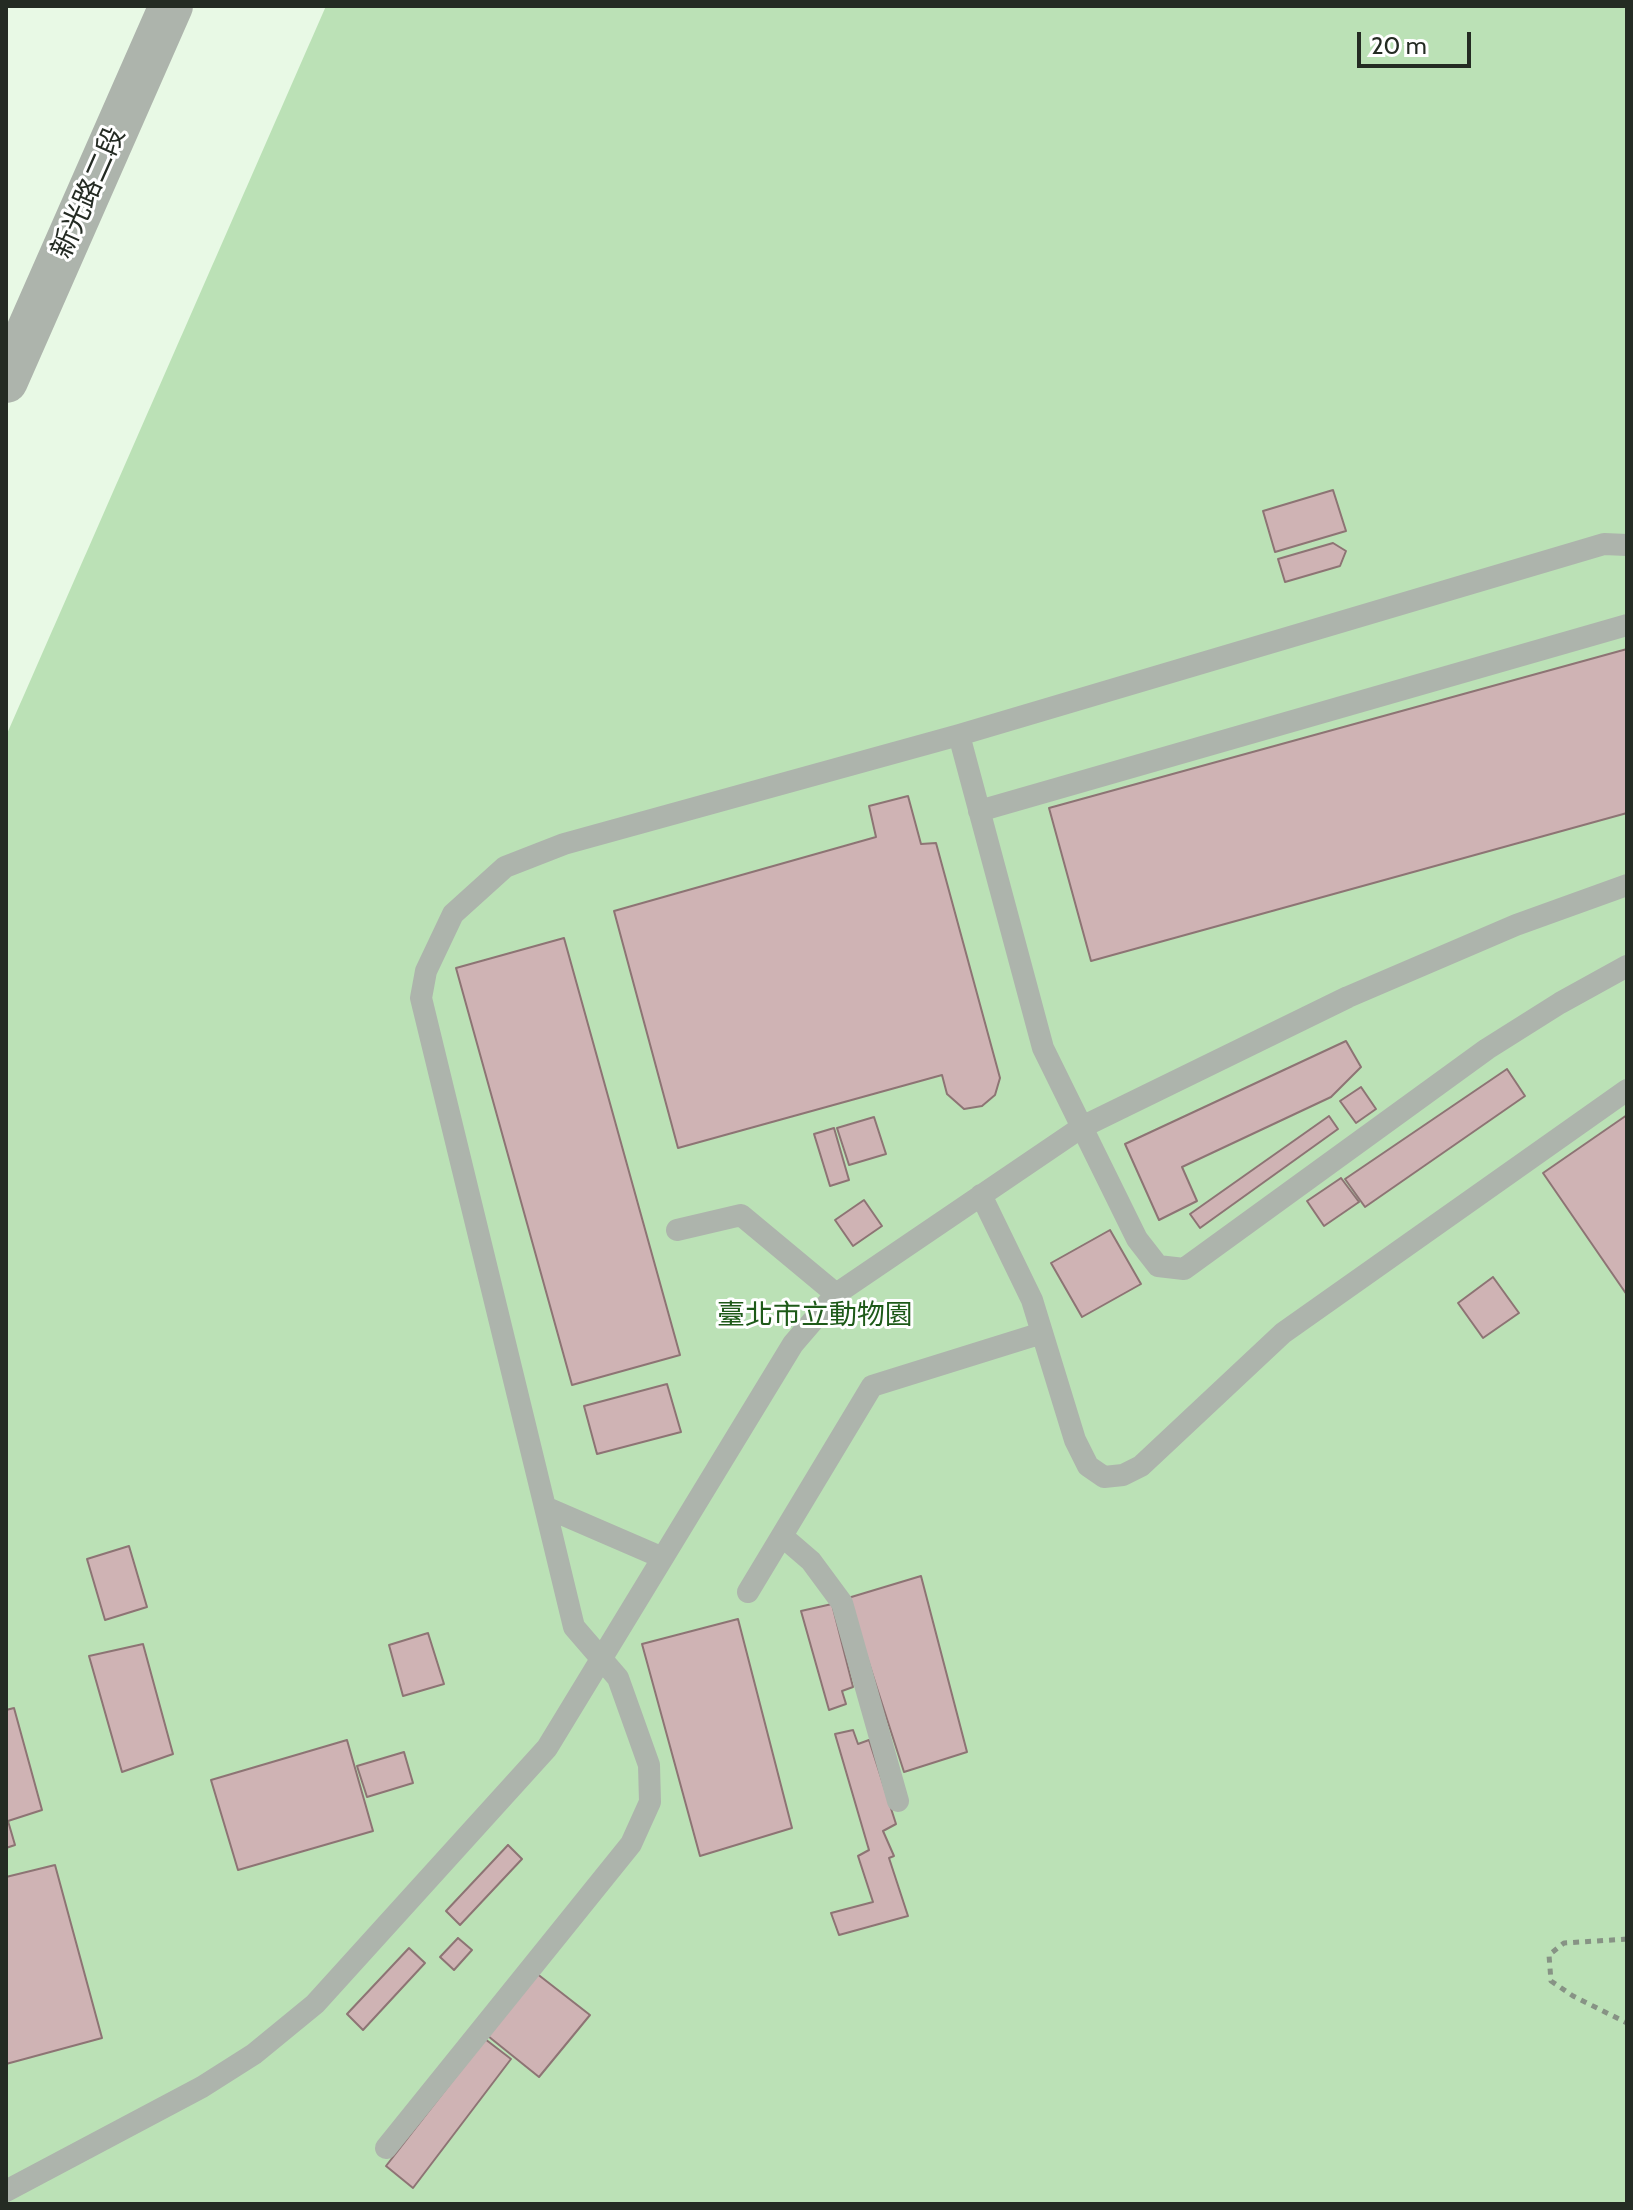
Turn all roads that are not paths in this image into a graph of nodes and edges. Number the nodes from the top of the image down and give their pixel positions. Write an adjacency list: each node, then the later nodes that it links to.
1 (171, 6): 2 (street, 新光路二段)
2 (6, 381)
3 (1627, 545): 5 (lane)
4 (1627, 625): 6 (lane)
5 (959, 735): 6 (lane); 15 (lane)
6 (979, 811): 10 (lane)
7 (1627, 885): 10 (lane)
8 (1627, 966): 10 (lane)
9 (1627, 1090): 14 (lane)
10 (1082, 1127): 11 (lane)
11 (981, 1195): 13 (lane); 14 (lane)
12 (677, 1230): 13 (lane)
13 (836, 1294): 17 (lane)
14 (1042, 1333): 16 (lane)
15 (545, 1507): 17 (lane); 19 (lane)
16 (782, 1536): 18 (lane); 20 (lane)
17 (663, 1558): 19 (lane)
18 (748, 1592)
19 (601, 1660): 21 (lane); 22 (lane)
20 (898, 1801)
21 (386, 2148)
22 (6, 2191)

